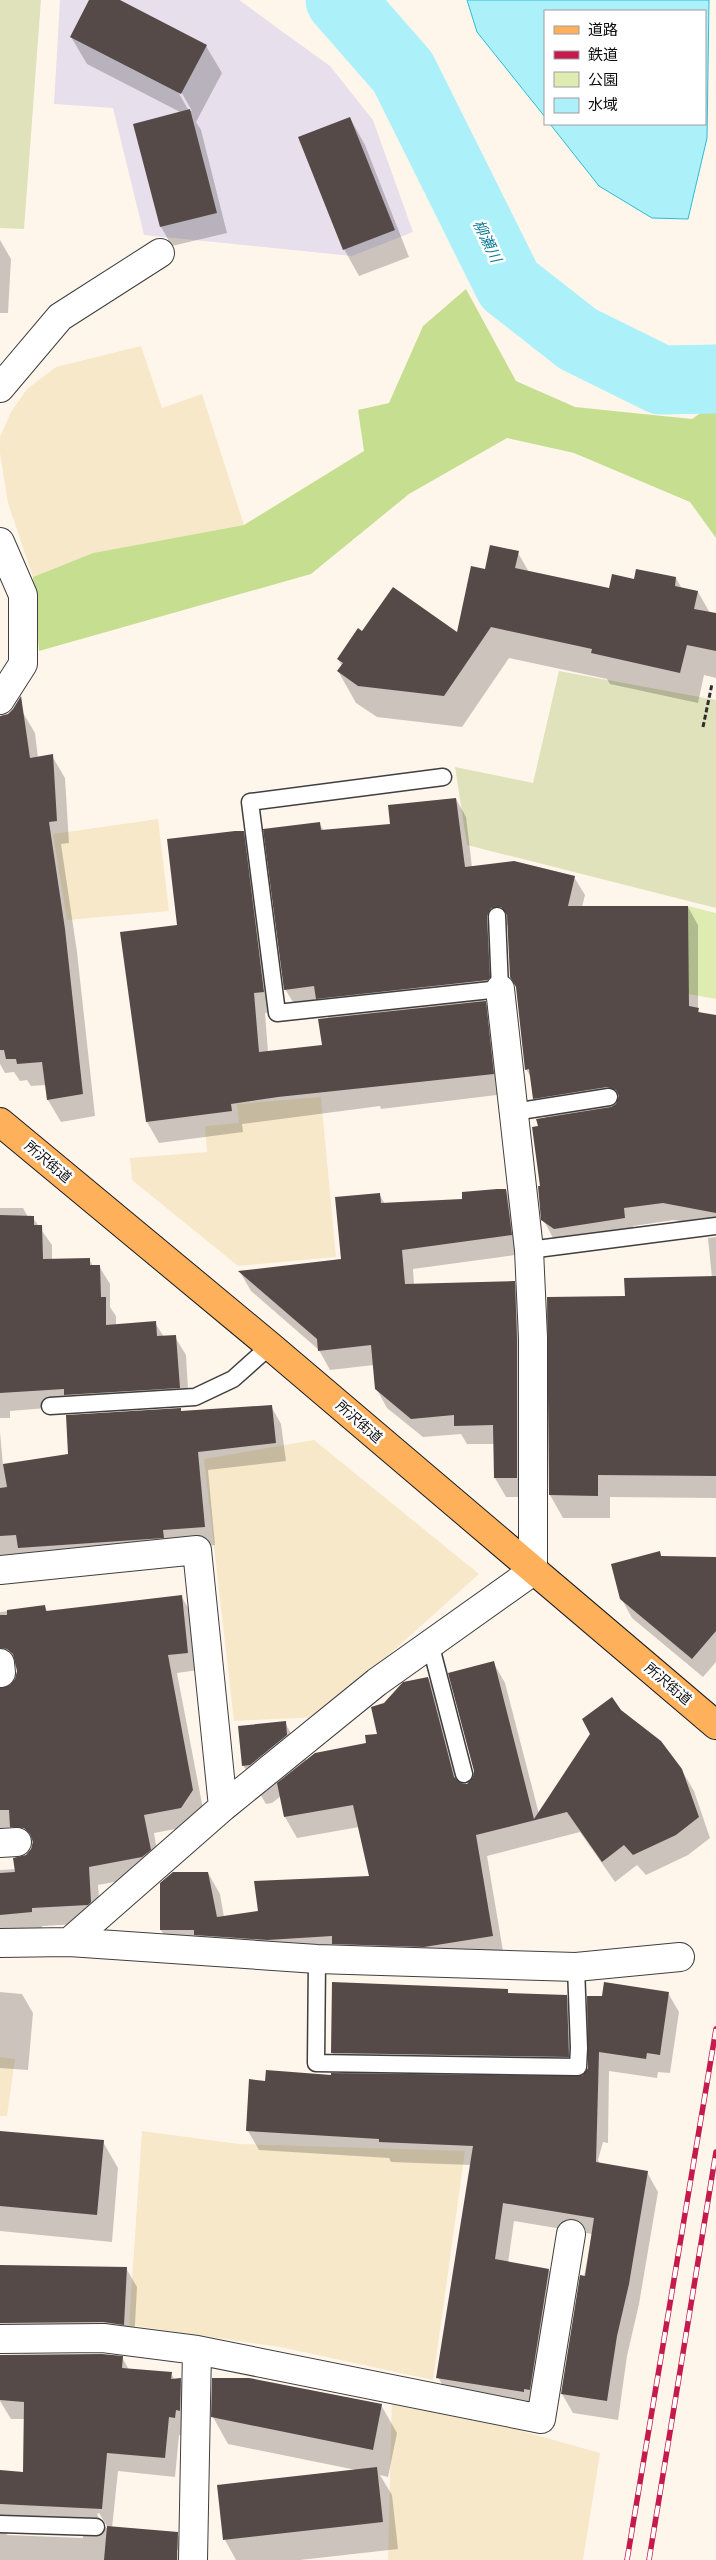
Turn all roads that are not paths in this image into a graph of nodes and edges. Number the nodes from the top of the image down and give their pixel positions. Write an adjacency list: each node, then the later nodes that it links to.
1 (160, 253): 2 (street)
2 (0, 388)
3 (0, 542): 4 (street)
4 (0, 700)
5 (444, 777): 7 (lane)
6 (497, 916): 7 (lane)
7 (500, 989): 9 (street)
8 (609, 1096): 9 (lane)
9 (514, 1112): 12 (street)
10 (2, 1128): 13 (main road, 所沢街道)
11 (716, 1226): 12 (lane)
12 (529, 1250): 16 (street)
13 (270, 1346): 14 (lane); 16 (main road, 所沢街道)
14 (50, 1406)
15 (0, 1570): 20 (street)
16 (533, 1571): 17 (street); 18 (main road, 所沢街道)
17 (430, 1643): 19 (lane); 20 (street)
18 (716, 1725)
19 (464, 1774)
20 (224, 1807): 21 (street)
21 (69, 1942): 22 (street); 24 (street)
22 (0, 1943)
23 (680, 1957): 25 (street)
24 (317, 1958): 25 (street); 25 (lane)
25 (576, 1968)
26 (571, 2234): 28 (street)
27 (0, 2339): 28 (street)
28 (197, 2350): 31 (street)
29 (0, 2524): 30 (lane)
30 (96, 2527)
31 (193, 2560)

